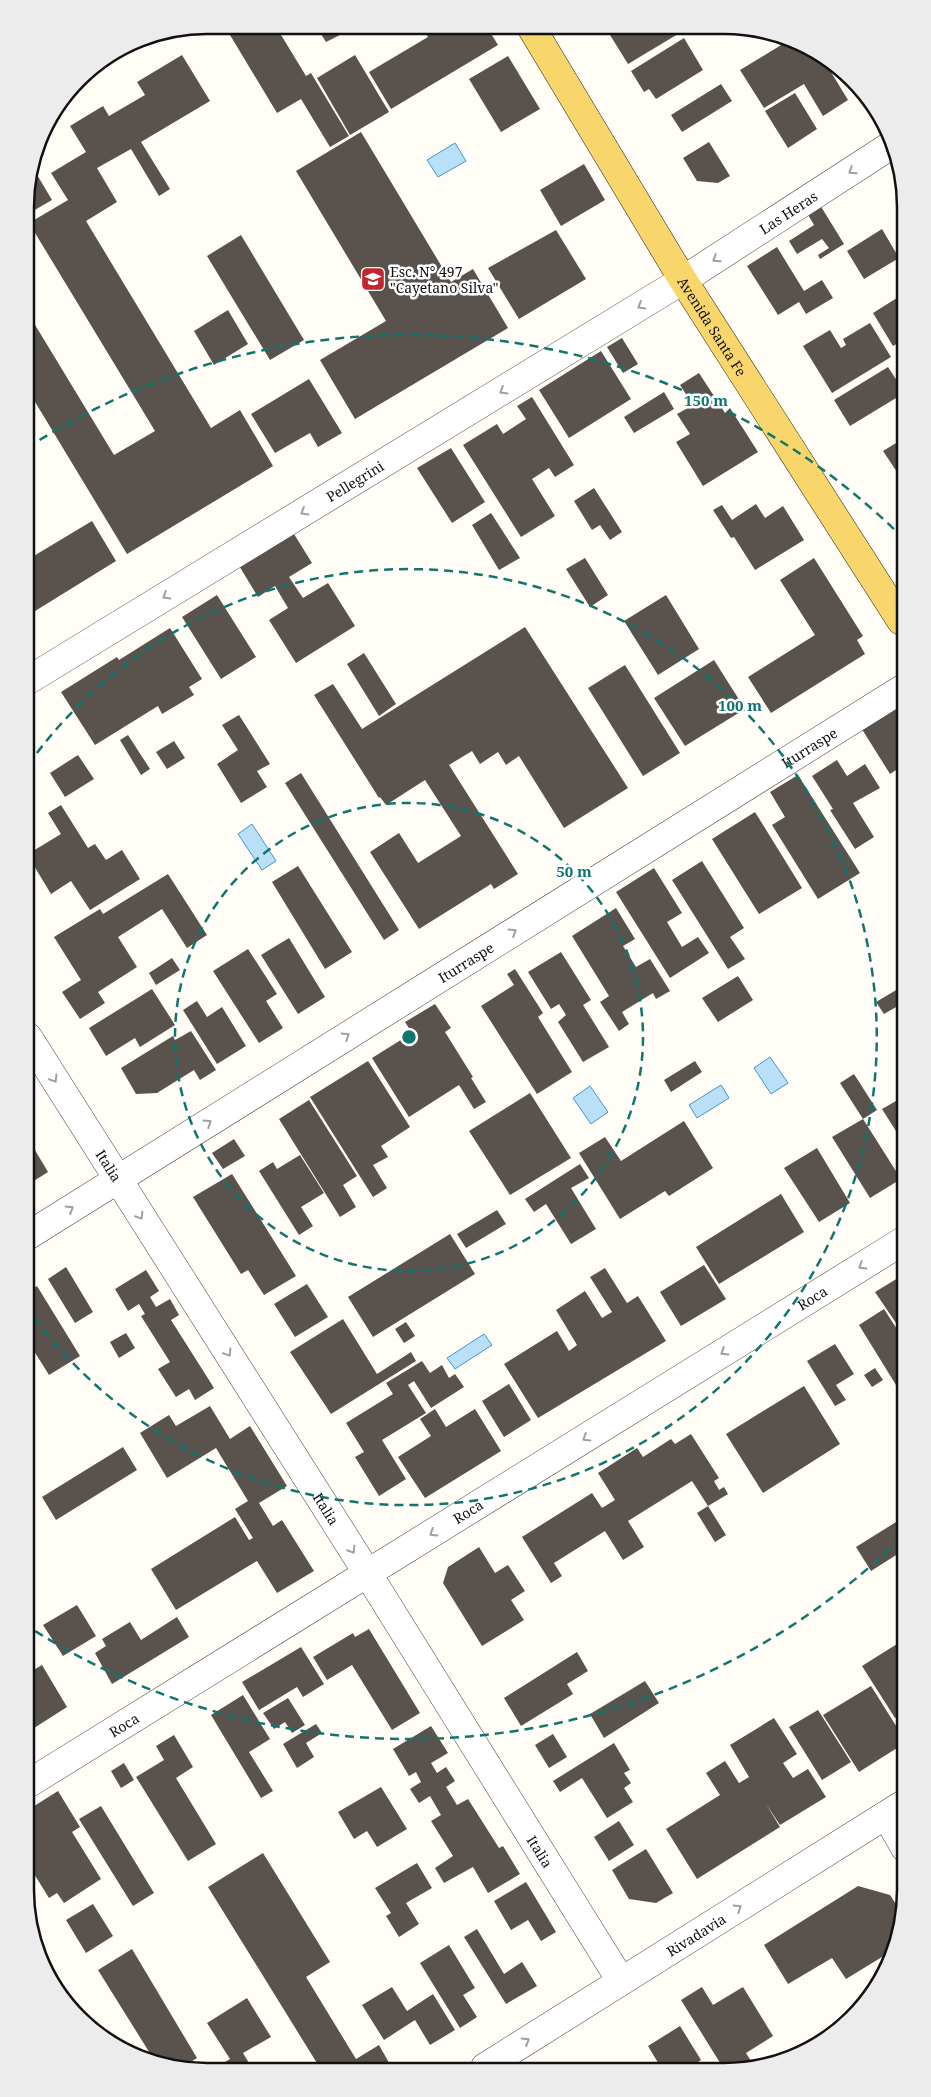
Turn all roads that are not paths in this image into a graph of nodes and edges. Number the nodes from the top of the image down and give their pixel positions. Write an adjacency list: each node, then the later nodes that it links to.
1 (535, 34): 3 (main road, Avenida Santa Fe)
2 (887, 148): 3 (street, Las Heras, one-way to 3)
3 (683, 280): 4 (main road, Avenida Santa Fe); 5 (street, Pellegrini, one-way to 5)
4 (897, 615)
5 (34, 677)
6 (897, 692): 8 (street, Iturraspe, one-way to 6)
7 (34, 1047): 8 (street, Italia, one-way to 8)
8 (117, 1180): 9 (street, Iturraspe, one-way to 8); 11 (street, Italia, one-way to 11)
9 (34, 1232)
10 (897, 1245): 11 (street, Roca, one-way to 11)
11 (368, 1574): 12 (street, Roca); 14 (street, Italia)
12 (34, 1780)
13 (895, 1809): 14 (street, Rivadavia, one-way to 13)
14 (621, 1982): 15 (street, Rivadavia, one-way to 14)
15 (491, 2063)

